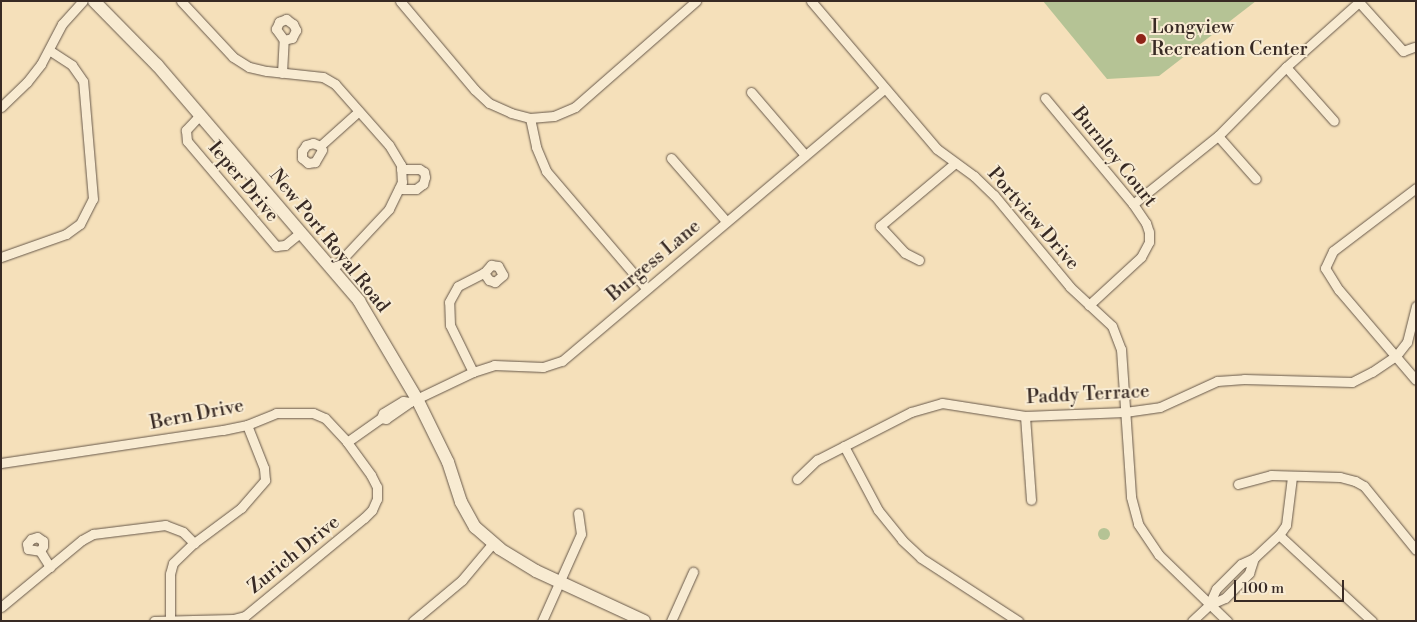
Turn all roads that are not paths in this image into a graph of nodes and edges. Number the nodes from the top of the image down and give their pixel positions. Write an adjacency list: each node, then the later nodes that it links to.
1 (83, 1): 10 (street)
2 (94, 1): 18 (street, New Port Royal Road)
3 (181, 1): 12 (street)
4 (400, 1): 19 (street)
5 (696, 1): 19 (street)
6 (811, 1): 13 (street, Portview Drive)
7 (1359, 2): 9 (street); 11 (street)
8 (284, 40): 12 (street)
9 (1414, 47)
10 (48, 50): 16 (street); 33 (street)
11 (1286, 67): 20 (street); 21 (street)
12 (282, 73): 17 (street)
13 (884, 89): 23 (street, Burgess Lane); 25 (street, Portview Drive)
14 (751, 92): 23 (street)
15 (1045, 98): 30 (street, Burnley Court)
16 (1, 107)
17 (359, 112): 22 (street); 26 (street)
18 (200, 115): 32 (street, New Port Royal Road); 32 (street, Ieper Drive)
19 (530, 118): 37 (street)
20 (1334, 122)
21 (1218, 136): 27 (street); 30 (street)
22 (320, 146)
23 (805, 155): 31 (street, Burgess Lane)
24 (671, 158): 31 (street)
25 (955, 163): 34 (street); 38 (street, Portview Drive)
26 (401, 169): 29 (street); 29 (street)
27 (1256, 179)
28 (1416, 188): 40 (street)
29 (399, 189): 35 (street)
30 (1134, 204): 38 (street, Burnley Court)
31 (726, 222): 37 (street, Burgess Lane)
32 (300, 233): 35 (street, New Port Royal Road)
33 (1, 257)
34 (919, 260)
35 (332, 270): 43 (street, New Port Royal Road)
36 (484, 273): 41 (street)
37 (646, 288): 41 (street, Burgess Lane)
38 (1089, 305): 44 (street, Portview Drive)
39 (1416, 306): 40 (street, Paddy Terrace)
40 (1396, 356): 42 (street); 44 (street, Paddy Terrace)
41 (472, 372): 43 (street, Burgess Lane)
42 (1416, 380)
43 (414, 400): 47 (street); 57 (street, New Port Royal Road)
44 (1125, 412): 45 (street, Paddy Terrace); 63 (street, Portview Drive)
45 (1025, 416): 48 (street, Paddy Terrace); 53 (street)
46 (247, 425): 47 (street, Bern Drive); 49 (street, Bern Drive); 56 (street)
47 (347, 442): 66 (street, Zurich Drive)
48 (844, 446): 51 (street, Paddy Terrace); 71 (street)
49 (1, 462)
50 (1292, 477): 52 (street); 55 (street); 58 (street)
51 (797, 479)
52 (1238, 484)
53 (1031, 500)
54 (578, 512): 62 (street)
55 (1279, 535): 63 (street); 74 (street)
56 (194, 543): 60 (street); 66 (street)
57 (493, 543): 62 (street, New Port Royal Road); 67 (street)
58 (1416, 550)
59 (40, 551): 60 (street)
60 (50, 567): 64 (street)
61 (693, 572): 70 (street)
62 (558, 581): 68 (street); 69 (street, New Port Royal Road)
63 (1209, 605): 72 (street); 73 (street, Portview Drive)
64 (1, 607)
65 (154, 621): 66 (street, Zurich Drive)
66 (170, 621)
67 (412, 621)
68 (542, 621)
69 (644, 621)
70 (671, 621)
71 (1018, 621)
72 (1192, 621)
73 (1227, 621)
74 (1372, 621)

